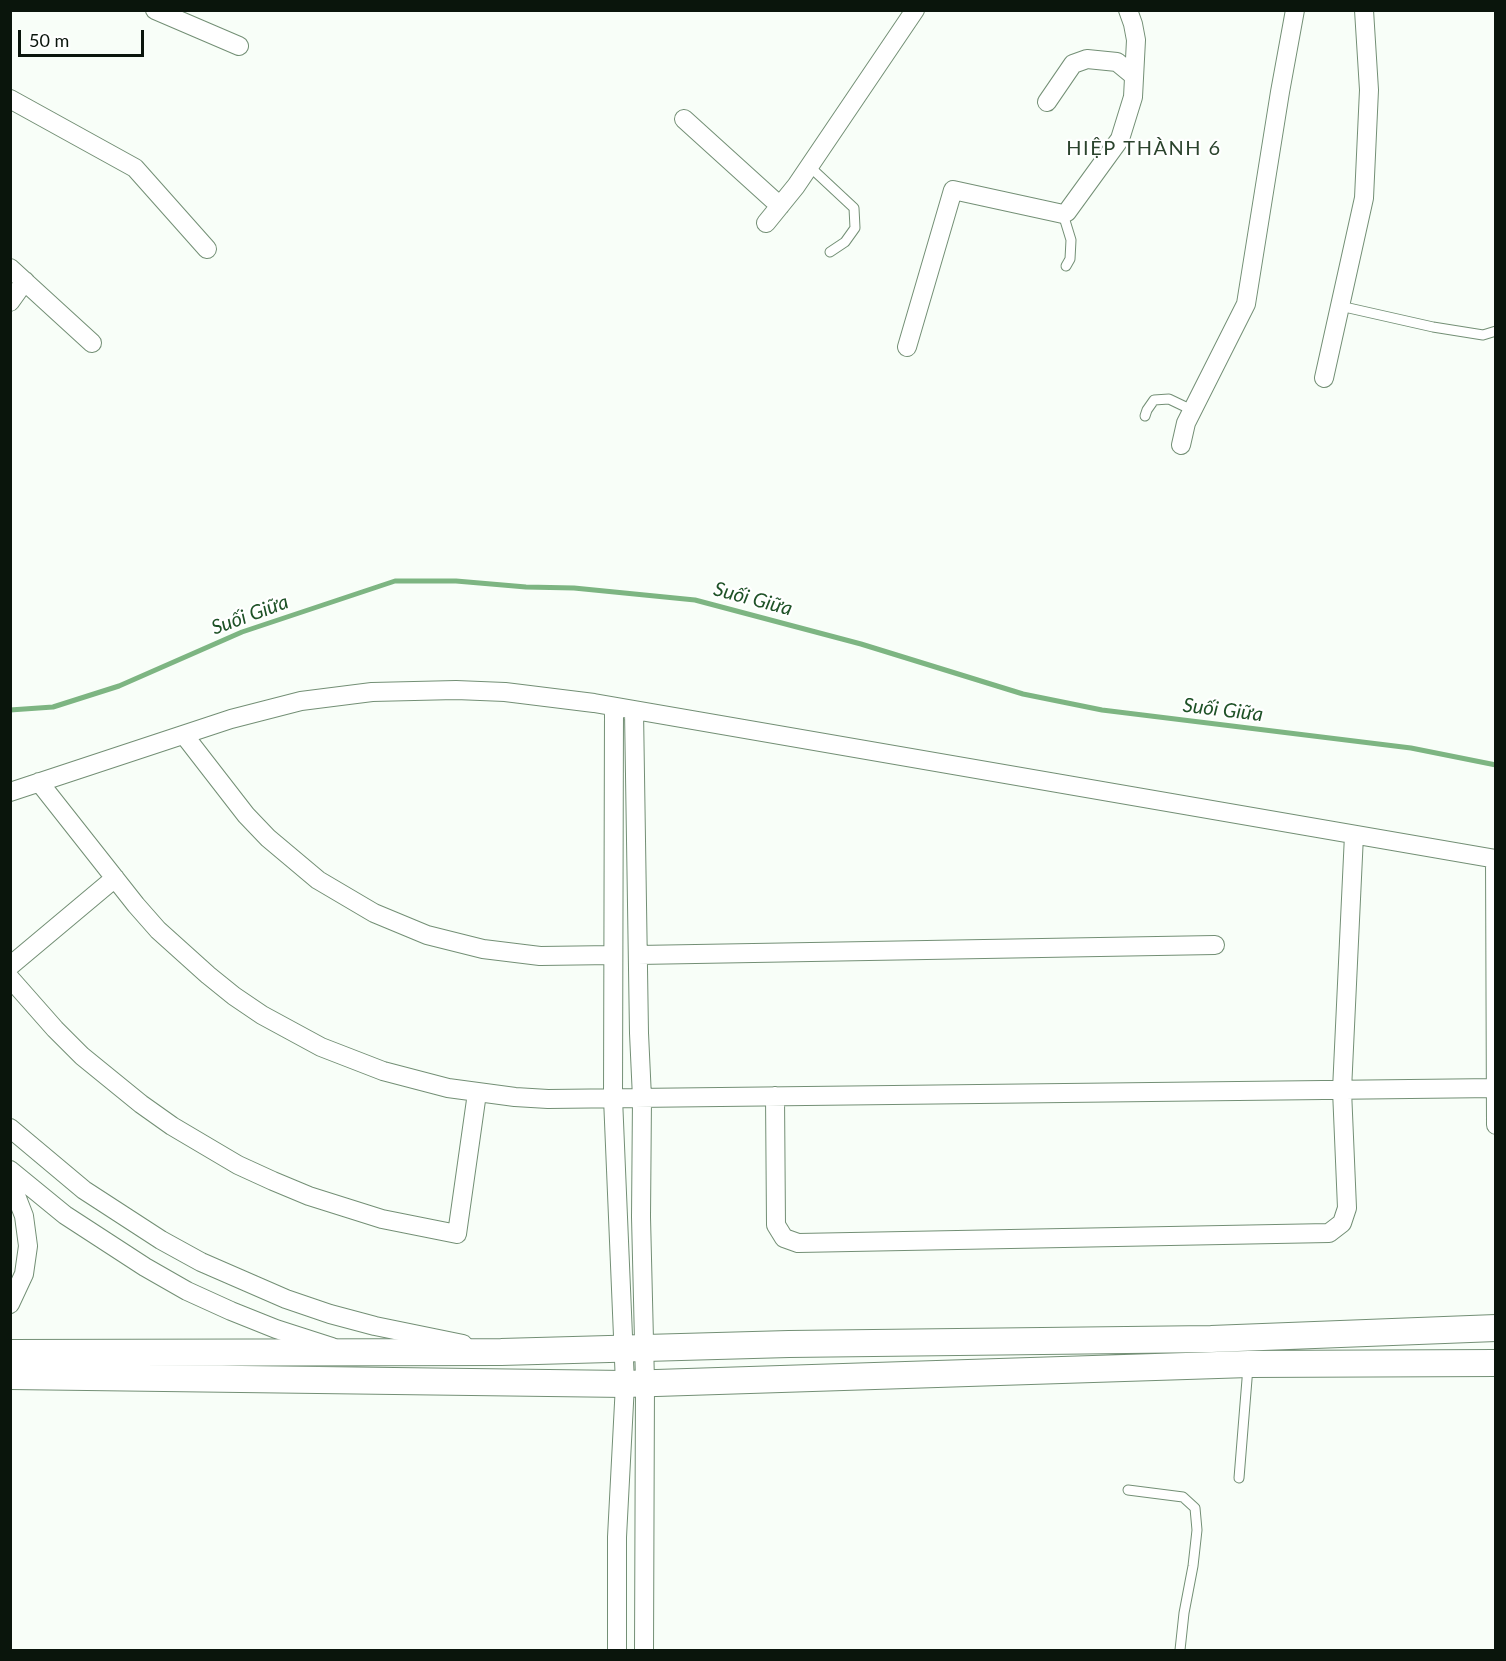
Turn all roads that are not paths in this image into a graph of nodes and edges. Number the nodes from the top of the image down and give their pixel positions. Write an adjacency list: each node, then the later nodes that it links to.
1 (155, 10): 6 (street)
2 (915, 10): 11 (street)
3 (1128, 10): 7 (street)
4 (1295, 10): 26 (street)
5 (1364, 10): 21 (street)
6 (239, 46)
7 (1134, 76): 9 (street); 13 (street)
8 (10, 99): 15 (street)
9 (1047, 102)
10 (684, 119): 12 (street)
11 (810, 166): 12 (street); 16 (lane)
12 (780, 206): 14 (street)
13 (1063, 214): 17 (lane); 24 (street)
14 (766, 223)
15 (207, 249)
16 (830, 252)
17 (1066, 266)
18 (10, 268): 19 (street)
19 (25, 281): 20 (street); 23 (street)
20 (10, 302)
21 (1340, 306): 22 (lane); 25 (street)
22 (1496, 331)
23 (92, 343)
24 (907, 347)
25 (1324, 378)
26 (1192, 410): 27 (lane); 28 (street)
27 (1145, 416)
28 (1181, 445)
29 (614, 707): 30 (street); 31 (street); 38 (street)
30 (634, 711): 34 (street); 39 (street)
31 (184, 735): 32 (street); 38 (street)
32 (39, 782): 33 (street); 36 (street)
33 (10, 792)
34 (1354, 835): 35 (street); 43 (street)
35 (1495, 859): 42 (street)
36 (115, 878): 40 (street); 44 (street)
37 (1215, 945): 39 (street)
38 (613, 955): 46 (street)
39 (638, 955): 47 (street)
40 (10, 966)
41 (10, 978): 44 (street)
42 (1495, 1088): 43 (street); 48 (street)
43 (1342, 1090): 45 (street); 45 (street)
44 (477, 1093): 46 (street)
45 (775, 1096): 47 (street)
46 (613, 1098): 47 (street); 54 (street)
47 (642, 1098): 54 (street)
48 (1496, 1125)
49 (10, 1128): 56 (street)
50 (10, 1170): 55 (street)
51 (10, 1180): 52 (street)
52 (10, 1304)
53 (1496, 1328): 54 (street)
54 (634, 1348): 56 (street); 61 (street)
55 (350, 1352): 56 (street); 57 (street)
56 (501, 1352)
57 (10, 1353)
58 (1496, 1363): 59 (street)
59 (1249, 1364): 61 (street); 62 (lane)
60 (10, 1376): 61 (street)
61 (635, 1383): 64 (street); 65 (street)
62 (1239, 1478)
63 (1128, 1490): 66 (lane)
64 (617, 1650)
65 (644, 1650)
66 (1180, 1650)

